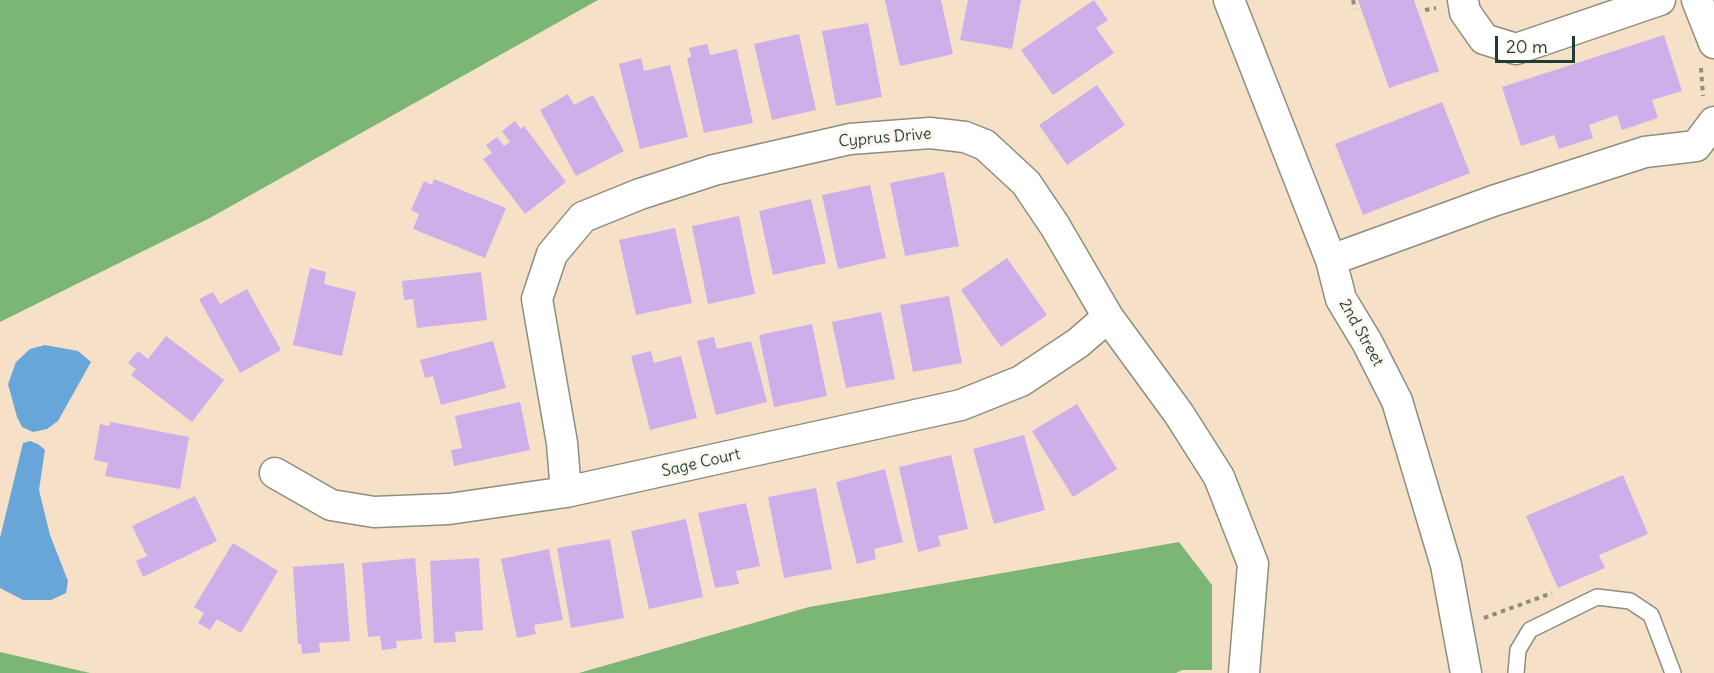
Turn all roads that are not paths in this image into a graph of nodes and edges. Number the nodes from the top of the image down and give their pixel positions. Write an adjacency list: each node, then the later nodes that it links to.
1 (1229, 0): 8 (street, 2nd Street)
2 (1463, 0): 3 (street)
3 (1660, 0)
4 (1697, 0): 5 (street)
5 (1707, 54)
6 (1707, 111): 7 (street)
7 (1705, 150): 8 (street)
8 (1331, 260): 13 (street, 2nd Street)
9 (1108, 317): 11 (street, Sage Court); 11 (street, Cyprus Drive); 12 (street, Cyprus Drive)
10 (275, 473): 11 (street, Sage Court)
11 (566, 492)
12 (1244, 673)
13 (1466, 673)
14 (1516, 673): 15 (lane)
15 (1673, 673)

